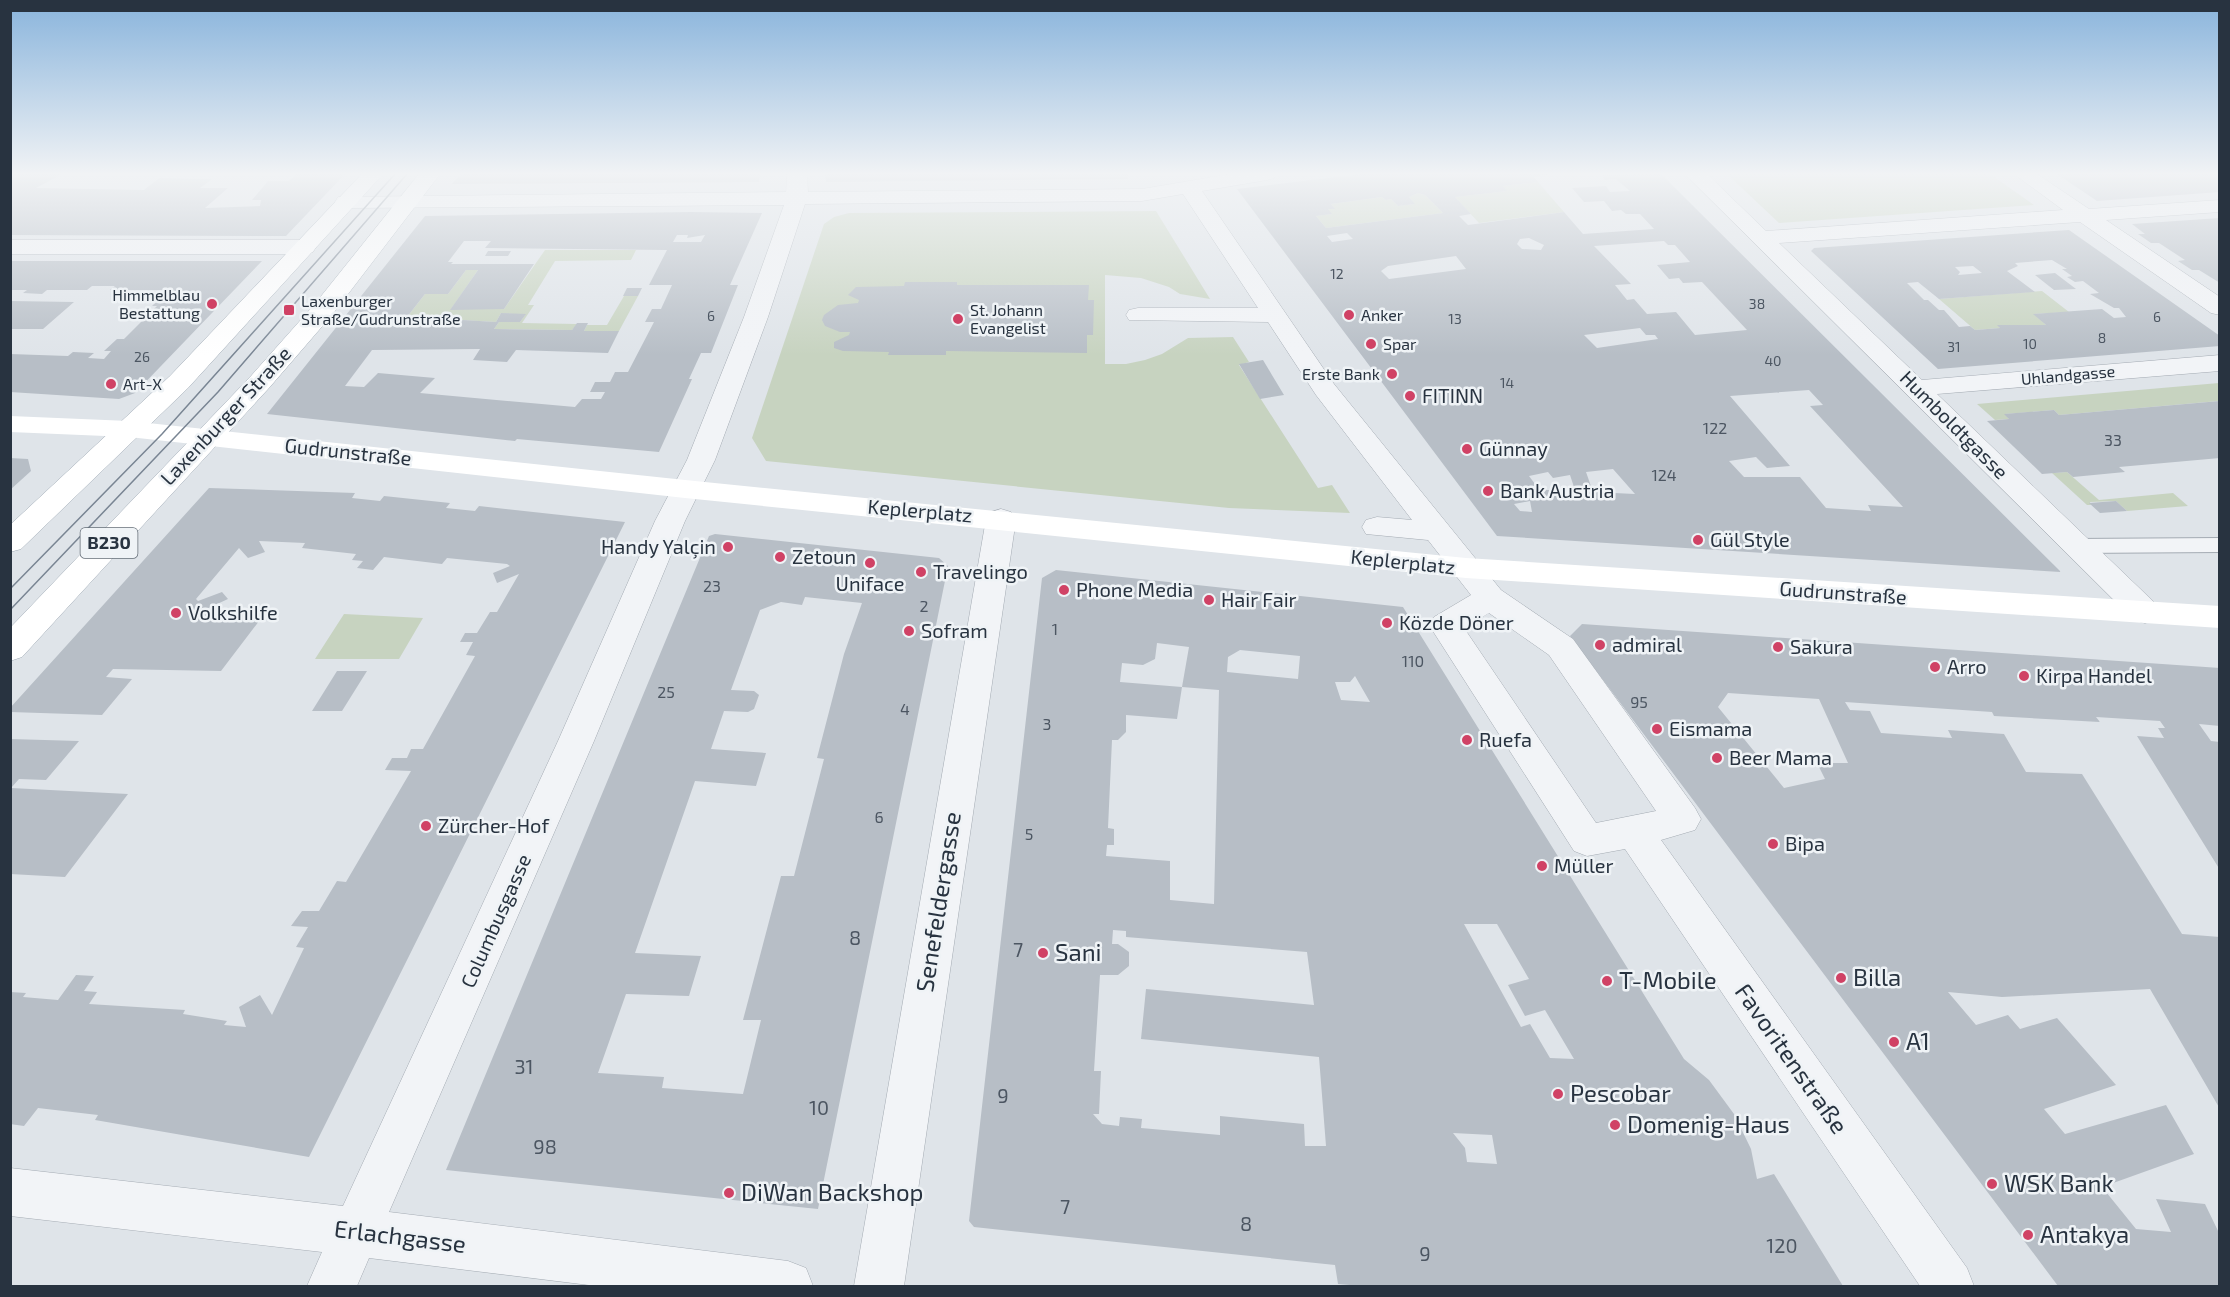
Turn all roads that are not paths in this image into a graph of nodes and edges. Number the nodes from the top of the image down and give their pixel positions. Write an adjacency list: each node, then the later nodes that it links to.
1 (316, 235): 9 (main road)
2 (382, 235): 18 (main road, Laxenburger Straße / B230)
3 (782, 235): 19 (street)
4 (1226, 235): 13 (street, Keplerplatz)
5 (1757, 235): 8 (street, Humboldtgasse)
6 (1810, 235): 8 (street)
7 (2113, 235): 11 (street)
8 (1761, 238): 15 (street, Humboldtgasse)
9 (305, 246): 10 (street); 17 (main road)
10 (10, 248)
11 (2220, 308)
12 (1138, 315): 13 (street)
13 (1275, 315): 22 (street, Keplerplatz)
14 (2220, 363): 15 (street, Uhlandgasse)
15 (1917, 388): 25 (street, Humboldtgasse)
16 (10, 424): 17 (main road, Gudrunstraße)
17 (129, 429): 18 (main road, Gudrunstraße); 23 (main road)
18 (207, 437): 19 (main road, Gudrunstraße); 30 (main road, Laxenburger Straße / B230)
19 (685, 489): 20 (main road, Keplerplatz); 33 (street, Columbusgasse)
20 (1002, 519): 26 (main road, Keplerplatz); 36 (street, Senefeldergasse)
21 (1377, 526): 22 (street, Keplerplatz)
22 (1437, 531): 26 (street)
23 (10, 543)
24 (2220, 545): 25 (lane)
25 (2075, 546): 28 (street, Humboldtgasse)
26 (1466, 568): 27 (street); 28 (main road, Gudrunstraße)
27 (1490, 598): 31 (street); 31 (street)
28 (2145, 612): 29 (main road, Gudrunstraße)
29 (2220, 617)
30 (10, 649)
31 (1634, 832): 37 (street, Favoritenstraße)
32 (10, 1192): 33 (street, Erlachgasse)
33 (357, 1232): 34 (street, Columbusgasse); 35 (street, Erlachgasse)
34 (332, 1287)
35 (788, 1287)
36 (879, 1287)
37 (1949, 1287)

